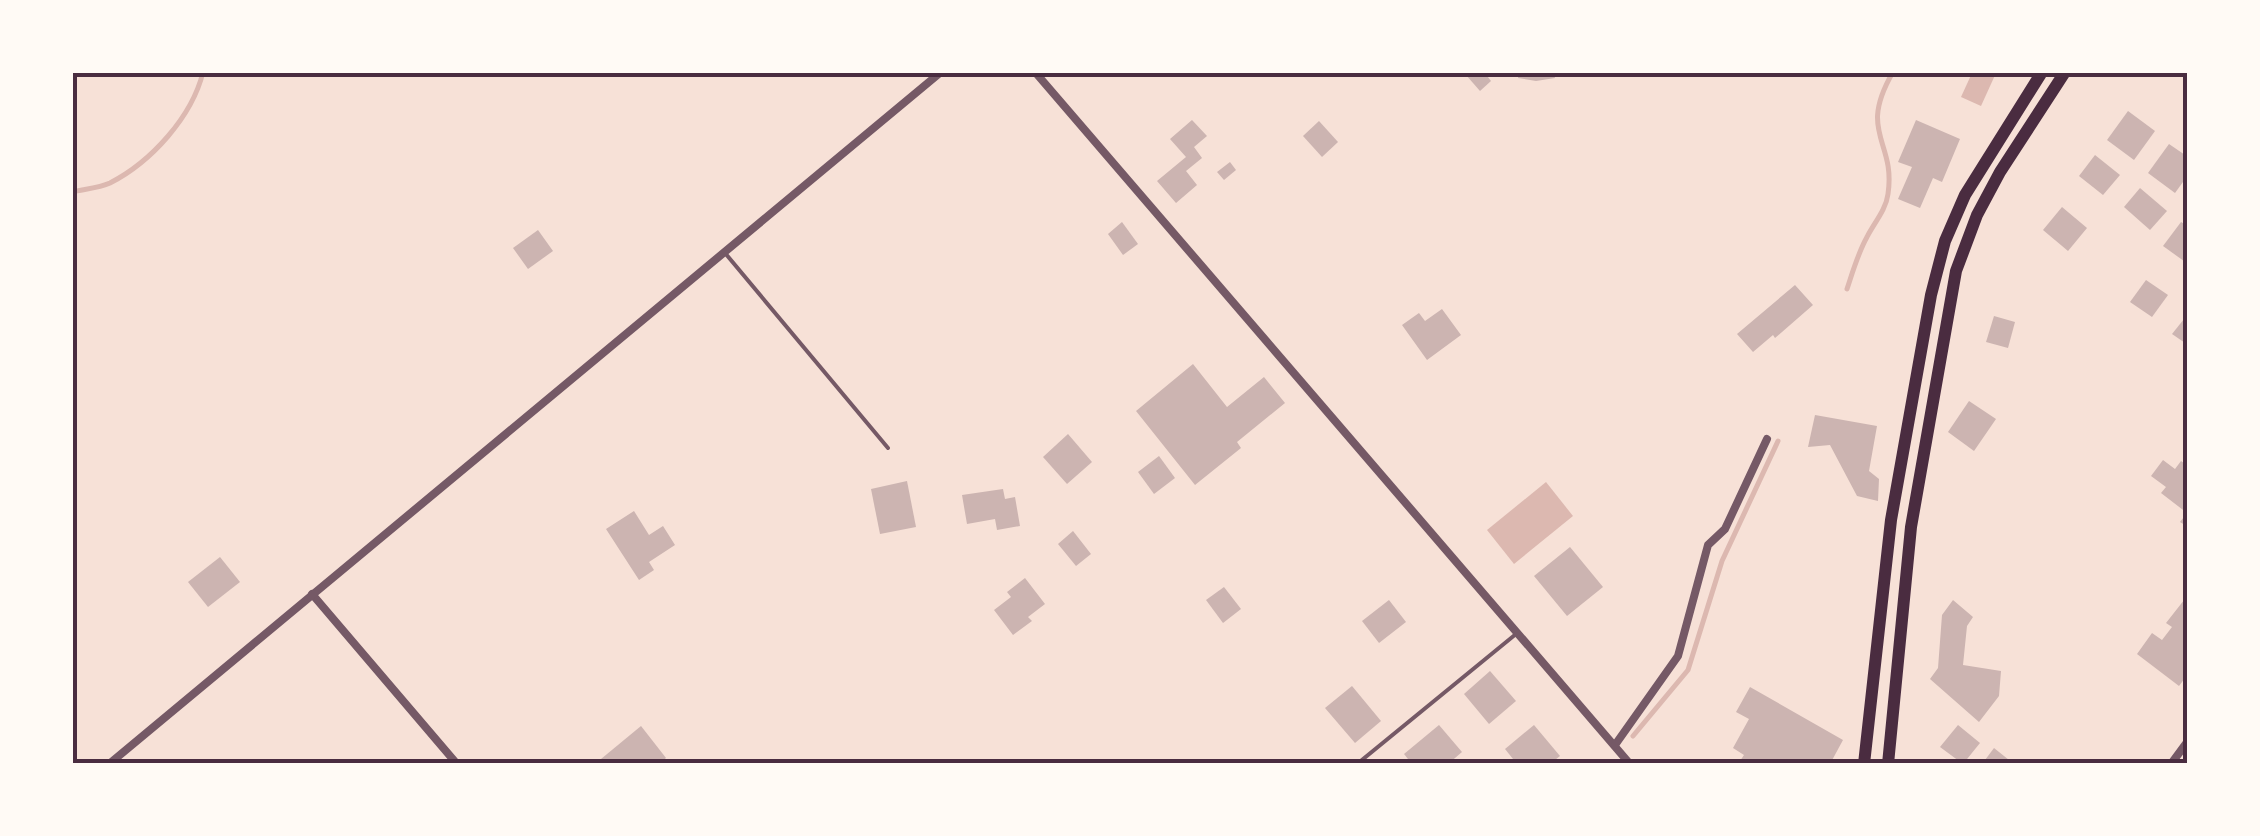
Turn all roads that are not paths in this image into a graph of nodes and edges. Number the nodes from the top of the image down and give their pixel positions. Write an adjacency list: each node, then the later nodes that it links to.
1 (941, 72): 5 (street)
2 (1035, 72): 9 (street)
3 (2042, 72): 16 (main road)
4 (2065, 72): 17 (main road)
5 (725, 253): 7 (lane); 8 (street)
6 (1767, 439): 11 (street)
7 (888, 448)
8 (312, 594): 12 (street); 13 (street)
9 (1517, 632): 11 (street); 14 (lane)
10 (2188, 741): 18 (street)
11 (1614, 745): 15 (street)
12 (108, 764)
13 (457, 764)
14 (1357, 764)
15 (1630, 764)
16 (1864, 764)
17 (1888, 764)
18 (2170, 764)

